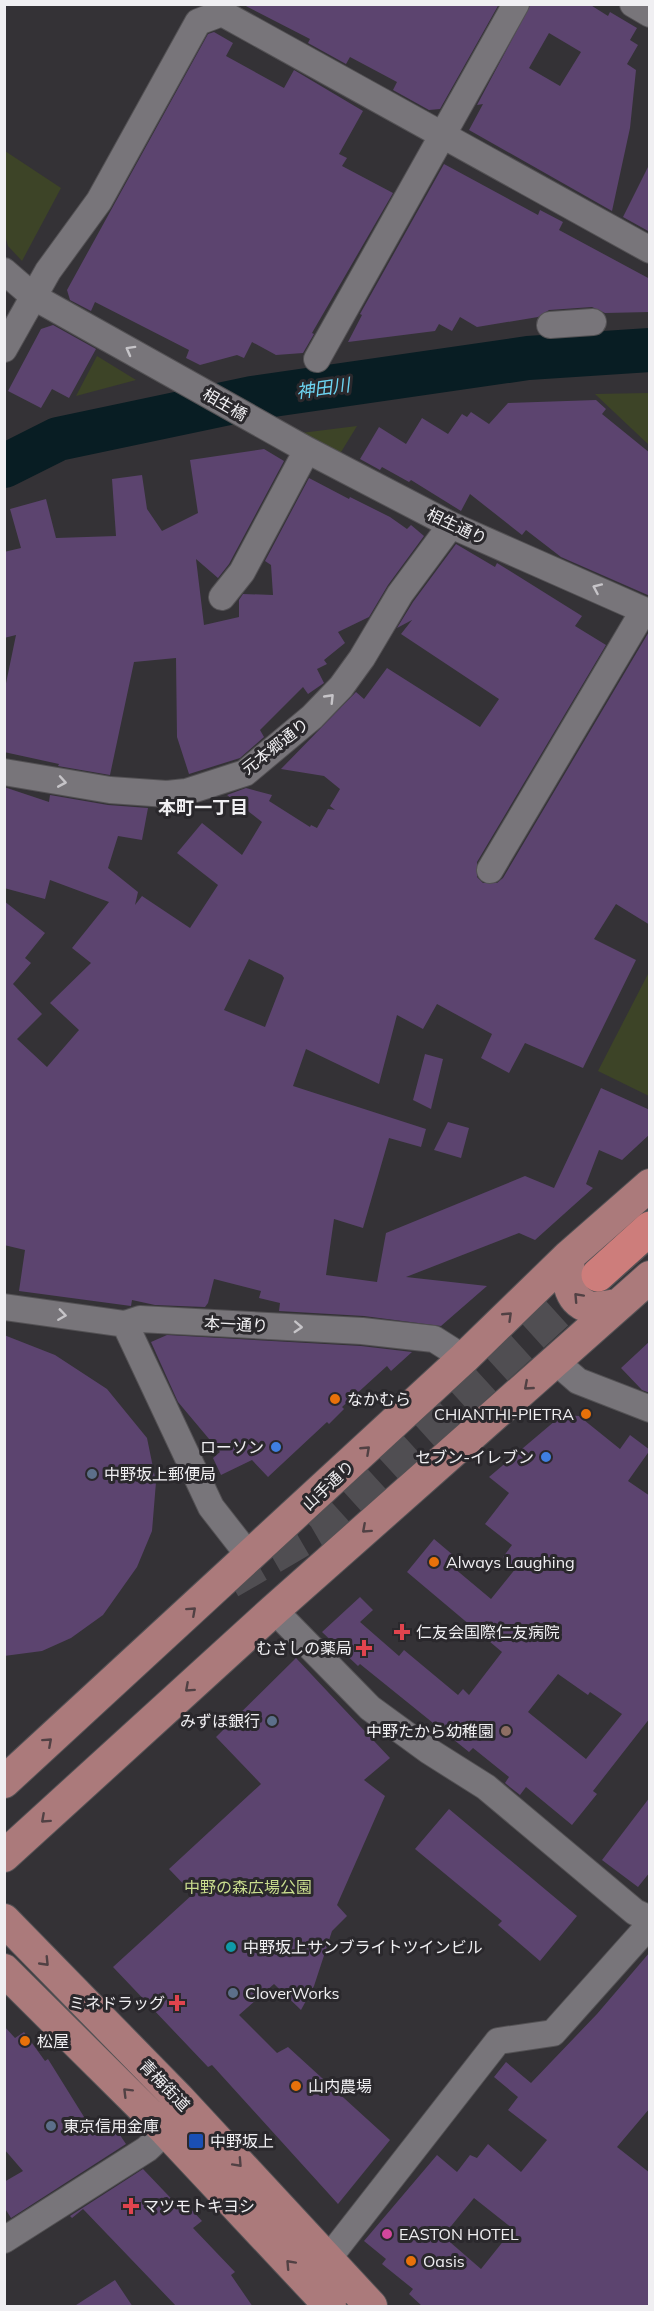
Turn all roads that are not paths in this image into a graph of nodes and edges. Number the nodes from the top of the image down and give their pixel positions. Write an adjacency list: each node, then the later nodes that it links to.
1 (516, 4): 4 (street)
2 (633, 4): 3 (street)
3 (650, 14)
4 (442, 135): 5 (street); 7 (street); 11 (street)
5 (650, 250)
6 (4, 271): 7 (street)
7 (34, 297): 10 (street); 12 (street, 相生橋, one-way to 7)
8 (593, 322): 9 (street)
9 (550, 325)
10 (4, 349)
11 (317, 359)
12 (269, 429): 13 (street, 相生通り)
13 (308, 450): 14 (street, 相生通り); 15 (street)
14 (457, 527): 16 (street, 相生通り, one-way to 14); 17 (street, 元本郷通り, one-way to 14)
15 (222, 597)
16 (647, 612): 18 (street)
17 (4, 772)
18 (490, 870)
19 (650, 1185): 21 (main road, 山手通り)
20 (650, 1228): 22 (highway)
21 (569, 1256): 24 (main road, one-way to 21); 27 (main road, 山手通り, one-way to 21)
22 (598, 1275)
23 (650, 1277): 24 (main road)
24 (618, 1305): 28 (main road)
25 (4, 1307): 26 (street, 本一通り, one-way to 26)
26 (125, 1324): 27 (street, 本一通り, one-way to 27); 30 (street)
27 (464, 1358): 30 (main road, 山手通り, one-way to 27)
28 (555, 1361): 29 (street); 31 (main road, one-way to 31)
29 (650, 1409)
30 (250, 1557): 32 (main road, 山手通り, one-way to 30)
31 (274, 1610): 33 (main road, one-way to 33); 34 (street)
32 (4, 1782)
33 (4, 1856)
34 (648, 1919): 39 (street)
35 (4, 1920): 39 (main road, 青梅街道, one-way to 39)
36 (4, 1970): 37 (main road, 青梅街道, one-way to 36)
37 (166, 2131): 38 (street); 40 (main road, 青梅街道, one-way to 37)
38 (4, 2240)
39 (327, 2260): 41 (main road, 青梅街道)
40 (330, 2307)
41 (371, 2307)

